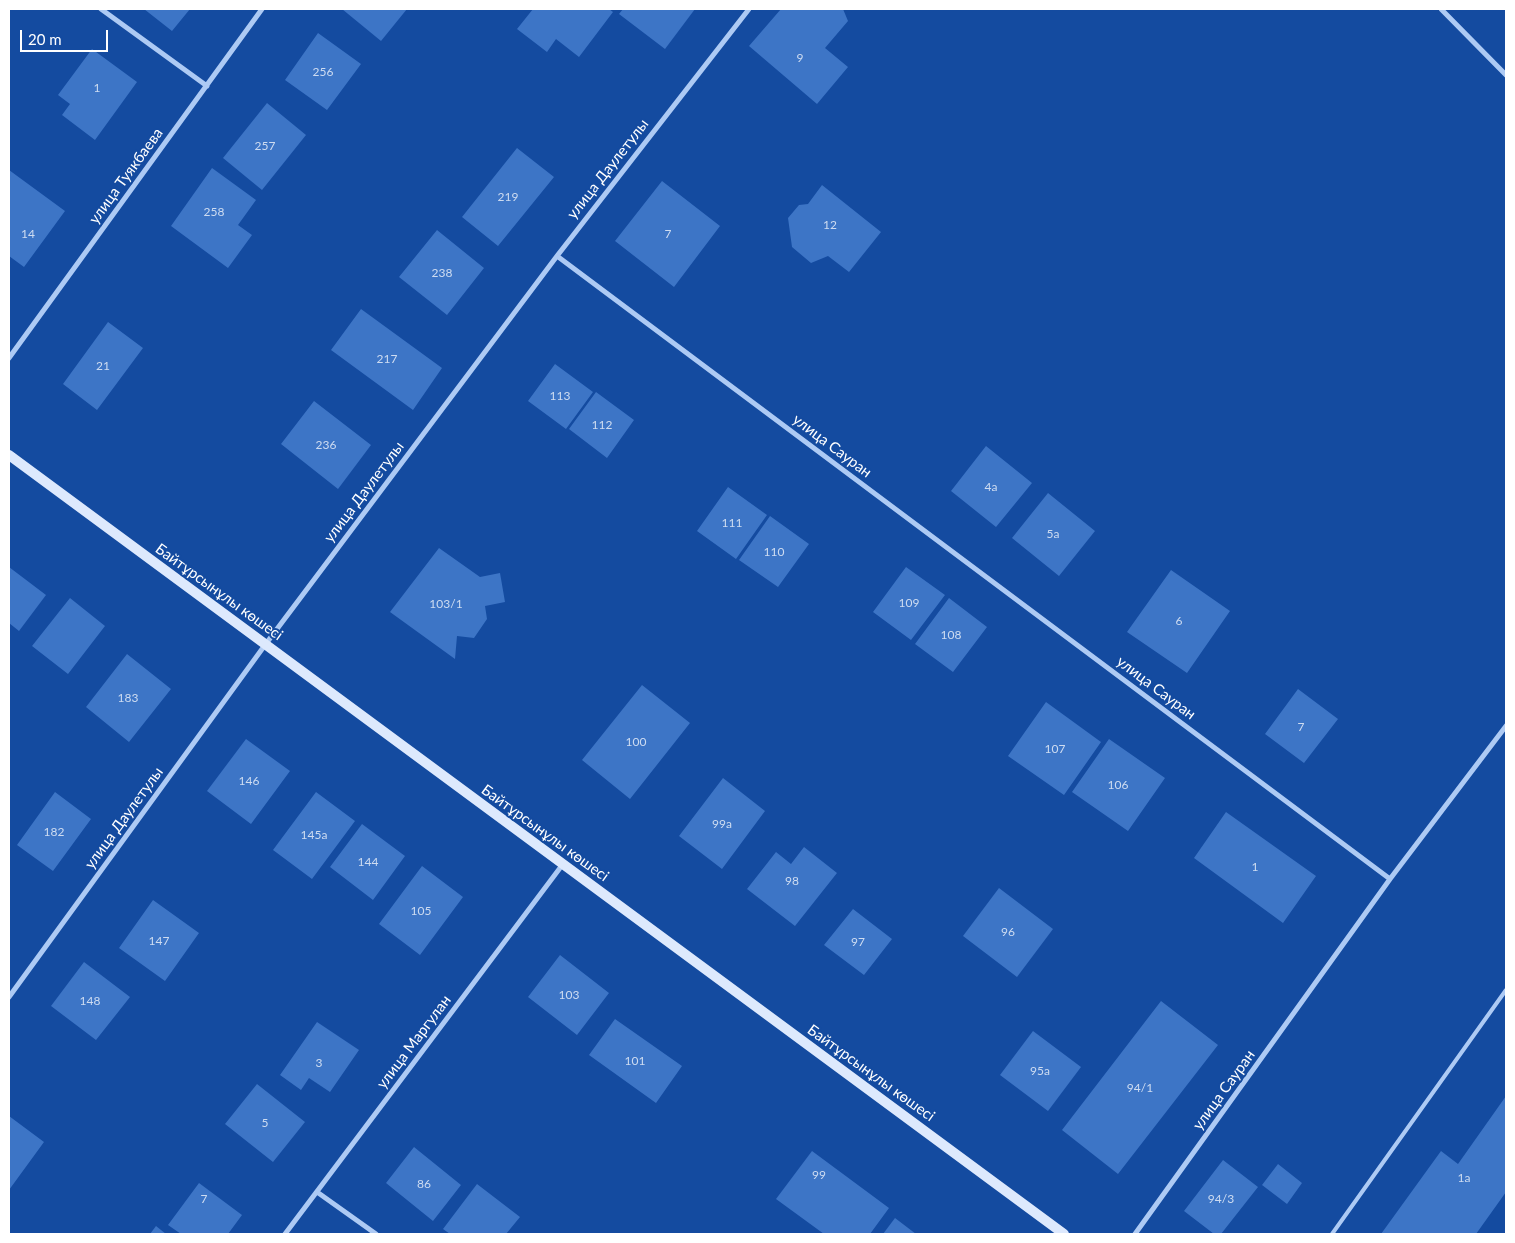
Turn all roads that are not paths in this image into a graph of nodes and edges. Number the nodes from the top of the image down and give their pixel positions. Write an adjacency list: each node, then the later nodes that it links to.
1 (101, 9): 6 (street)
2 (262, 9): 6 (street, улица Туякбаева)
3 (749, 9): 7 (street, улица Даулетулы)
4 (1441, 9): 5 (street)
5 (1506, 75)
6 (207, 86): 8 (street, улица Туякбаева)
7 (557, 256): 10 (street, улица Даулетулы); 13 (street, улица Сауран)
8 (9, 358)
9 (9, 455): 10 (main road, Байтұрсынұлы көшесі)
10 (265, 645): 12 (main road, Байтұрсынұлы көшесі); 15 (street, улица Даулетулы)
11 (1506, 726): 13 (street)
12 (563, 864): 16 (street, улица Маргулан); 19 (main road, Байтұрсынұлы көшесі)
13 (1390, 879): 20 (street, улица Сауран)
14 (1506, 990): 21 (lane)
15 (9, 998)
16 (317, 1192): 17 (street, улица Маргулан); 18 (street)
17 (285, 1234)
18 (376, 1234)
19 (1064, 1234)
20 (1135, 1234)
21 (1332, 1234)

